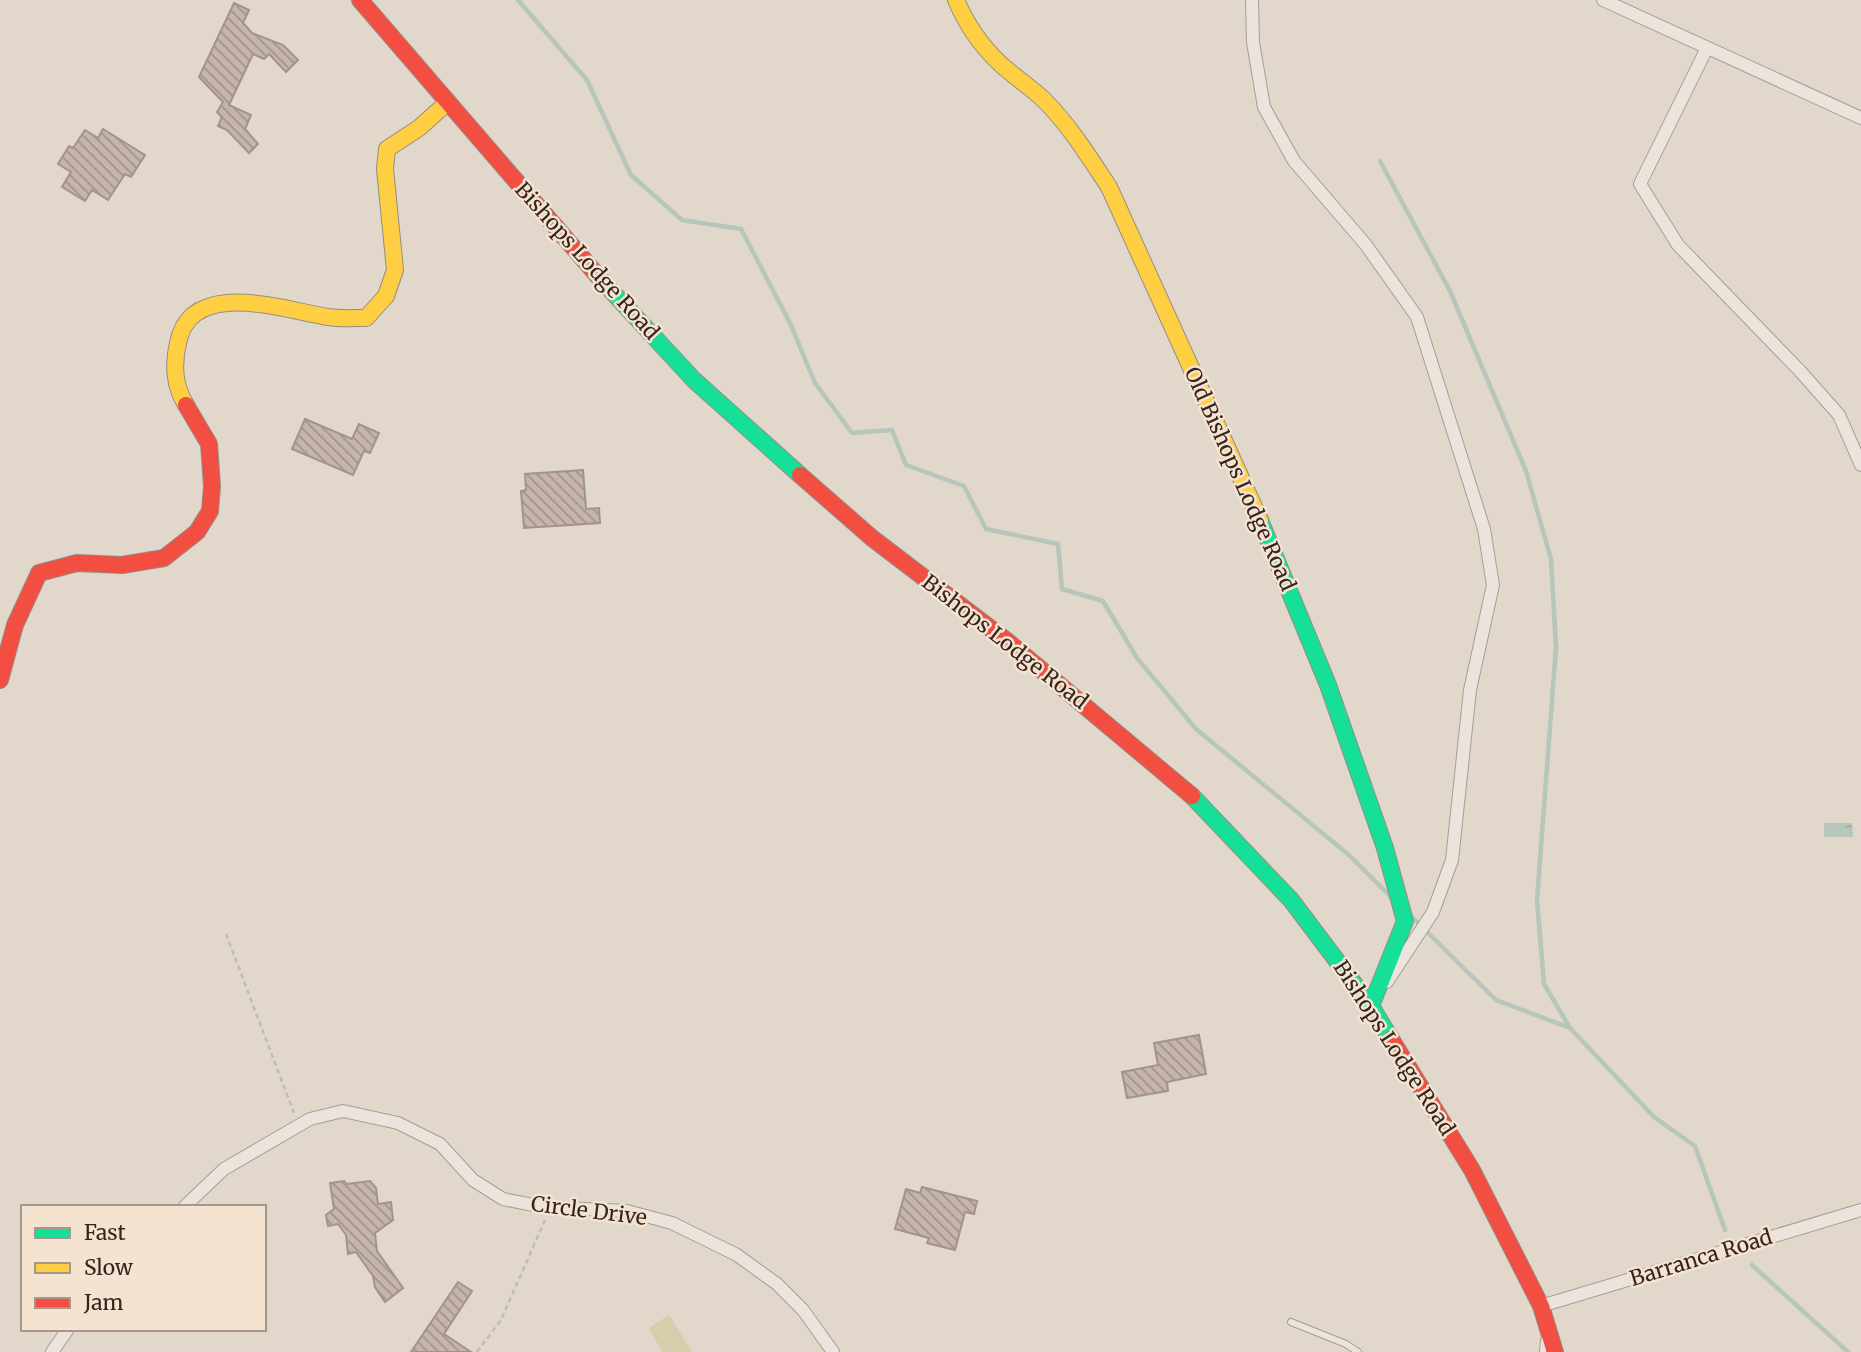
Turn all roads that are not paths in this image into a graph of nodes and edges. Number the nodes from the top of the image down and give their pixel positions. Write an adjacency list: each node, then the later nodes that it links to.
1 (360, 0): 6 (street, Bishops Lodge Road)
2 (956, 0): 10 (street, Old Bishops Lodge Road)
3 (1252, 0): 10 (street)
4 (1603, 0): 5 (street)
5 (1707, 48): 7 (street); 8 (street)
6 (448, 102): 9 (street); 10 (street, Bishops Lodge Road)
7 (1861, 118)
8 (1861, 465)
9 (0, 680)
10 (1371, 1006): 13 (street, Bishops Lodge Road)
11 (186, 1205): 17 (street, Circle Drive)
12 (1861, 1210): 13 (street, Barranca Road)
13 (1541, 1306): 19 (lane); 20 (street, Bishops Lodge Road)
14 (1291, 1322): 18 (lane)
15 (67, 1331): 16 (street)
16 (52, 1352)
17 (833, 1352)
18 (1358, 1352)
19 (1543, 1352)
20 (1555, 1352)

